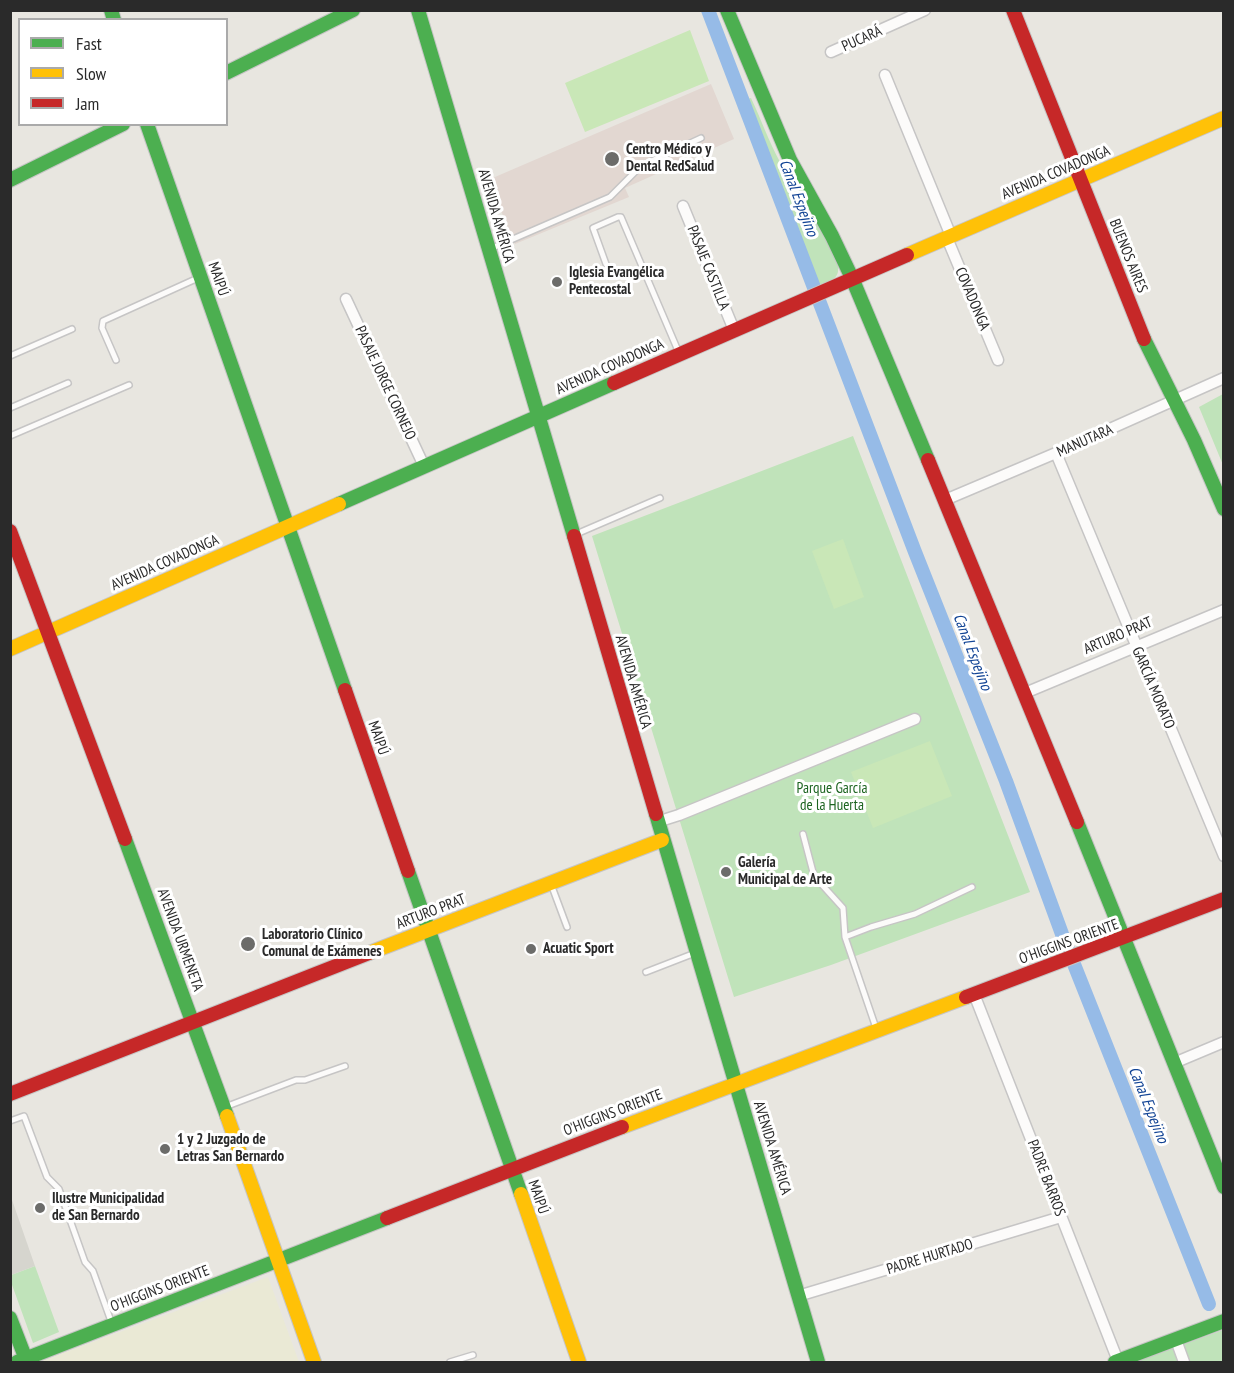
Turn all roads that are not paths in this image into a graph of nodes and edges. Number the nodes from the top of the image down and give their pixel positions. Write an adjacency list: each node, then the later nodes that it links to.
1 (353, 10): 7 (street)
2 (418, 10): 17 (street, AVENIDA AMÉRICA)
3 (727, 10): 20 (street)
4 (926, 10): 6 (street, PUCARÁ)
5 (1013, 10): 14 (street, BUENOS AIRES)
6 (831, 52)
7 (228, 72)
8 (885, 75): 16 (street, COVADONGA)
9 (1224, 118): 14 (street, AVENIDA COVADONGA)
10 (119, 126): 13 (street)
11 (148, 126): 19 (street, MAIPÚ)
12 (701, 138): 17 (lane)
13 (10, 180)
14 (1081, 181): 16 (street, AVENIDA COVADONGA); 31 (street, BUENOS AIRES)
15 (683, 206): 23 (street, PASAJE CASTILLA)
16 (949, 237): 20 (street, AVENIDA COVADONGA); 27 (street, COVADONGA)
17 (489, 249): 33 (street, AVENIDA AMÉRICA)
18 (606, 264): 24 (lane)
19 (200, 278): 26 (lane); 40 (street, MAIPÚ)
20 (852, 278): 23 (street, AVENIDA COVADONGA); 38 (street)
21 (346, 299): 36 (street, PASAJE JORGE CORNEJO)
22 (72, 329): 25 (lane)
23 (734, 330): 24 (street, AVENIDA COVADONGA)
24 (679, 354): 33 (street, AVENIDA COVADONGA)
25 (10, 356)
26 (116, 360)
27 (998, 360)
28 (1224, 378): 31 (street, MANUTARA)
29 (68, 383): 32 (lane)
30 (129, 385): 34 (lane)
31 (1174, 401): 35 (street, MANUTARA); 39 (street, BUENOS AIRES)
32 (10, 408)
33 (538, 417): 36 (street, AVENIDA COVADONGA); 42 (street, AVENIDA AMÉRICA)
34 (10, 435)
35 (1056, 453): 38 (street, MANUTARA); 45 (street, GARCÍA MORATO)
36 (424, 466): 40 (street, AVENIDA COVADONGA)
37 (660, 498): 42 (lane)
38 (945, 500): 47 (street)
39 (1224, 509)
40 (287, 527): 44 (street, AVENIDA COVADONGA); 57 (street, MAIPÚ)
41 (10, 531): 44 (street, AVENIDA URMENETA)
42 (572, 535): 49 (street, AVENIDA AMÉRICA)
43 (1224, 610): 45 (street, ARTURO PRAT)
44 (48, 632): 46 (street, AVENIDA COVADONGA); 63 (street, AVENIDA URMENETA)
45 (1136, 646): 47 (street, ARTURO PRAT); 52 (street, GARCÍA MORATO)
46 (10, 649)
47 (1025, 693): 59 (street)
48 (915, 719): 49 (street)
49 (657, 822): 51 (street, AVENIDA AMÉRICA)
50 (803, 834): 58 (lane)
51 (662, 840): 53 (street, ARTURO PRAT); 60 (street, AVENIDA AMÉRICA)
52 (1224, 856)
53 (551, 883): 56 (lane); 57 (street, ARTURO PRAT)
54 (972, 887): 58 (lane)
55 (1224, 899): 59 (street, O'HIGGINS ORIENTE)
56 (567, 927)
57 (428, 930): 63 (street, ARTURO PRAT); 72 (street, MAIPÚ)
58 (845, 937): 64 (lane)
59 (1124, 939): 62 (street, O'HIGGINS ORIENTE); 66 (street)
60 (696, 953): 61 (lane); 68 (street, AVENIDA AMÉRICA)
61 (646, 972)
62 (974, 994): 64 (street, O'HIGGINS ORIENTE); 74 (street, PADRE BARROS)
63 (193, 1021): 69 (street, ARTURO PRAT); 70 (street, AVENIDA URMENETA)
64 (877, 1030): 68 (street, O'HIGGINS ORIENTE)
65 (1224, 1042): 66 (street)
66 (1174, 1063): 73 (street)
67 (345, 1066): 70 (lane)
68 (735, 1083): 72 (street, O'HIGGINS ORIENTE); 76 (street, AVENIDA AMÉRICA)
69 (10, 1094)
70 (224, 1108): 75 (street, AVENIDA URMENETA)
71 (10, 1121): 79 (lane)
72 (511, 1170): 75 (street, O'HIGGINS ORIENTE); 85 (street, MAIPÚ)
73 (1222, 1180)
74 (1061, 1217): 76 (street, PADRE HURTADO); 87 (street, PADRE BARROS)
75 (278, 1261): 79 (street, O'HIGGINS ORIENTE); 83 (street, AVENIDA URMENETA)
76 (798, 1296): 86 (street, AVENIDA AMÉRICA)
77 (10, 1318): 82 (street)
78 (1224, 1321): 80 (street)
79 (113, 1325): 82 (street, O'HIGGINS ORIENTE)
80 (1176, 1340): 87 (street); 88 (street)
81 (473, 1355): 84 (lane)
82 (24, 1361)
83 (314, 1362)
84 (450, 1362)
85 (579, 1362)
86 (818, 1362)
87 (1117, 1362)
88 (1184, 1362)

